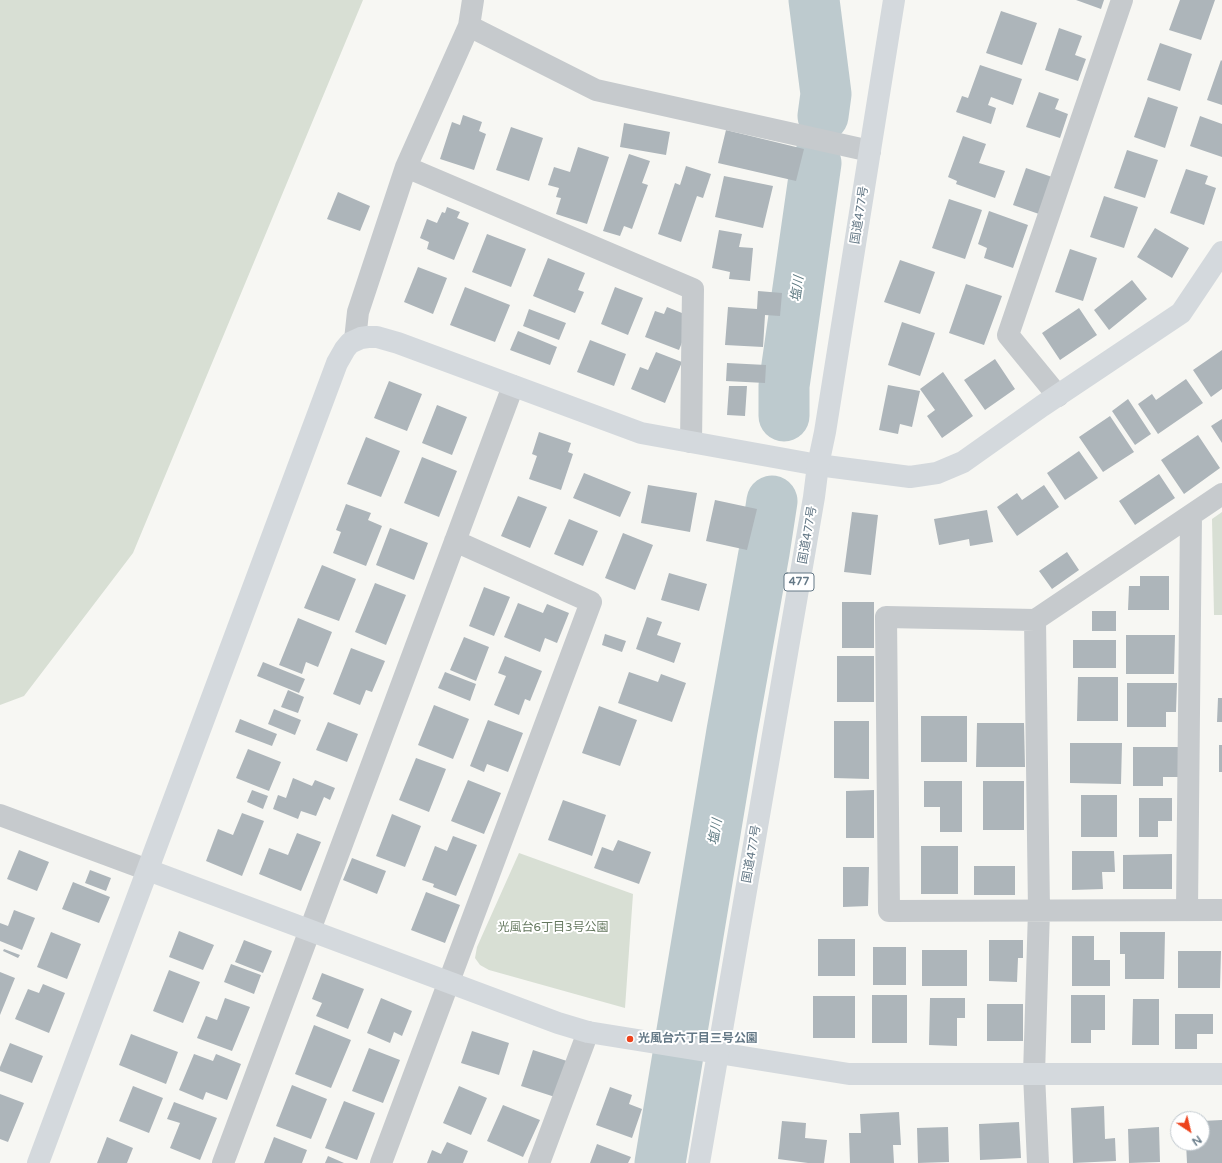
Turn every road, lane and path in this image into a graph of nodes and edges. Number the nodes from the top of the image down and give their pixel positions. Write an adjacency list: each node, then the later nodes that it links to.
1 (473, 0): 4 (street)
2 (894, 0): 5 (main road, 国道477号 / 477)
3 (1122, 0): 10 (street)
4 (469, 26): 5 (street); 6 (street)
5 (870, 151): 12 (main road, 国道477号 / 477)
6 (406, 167): 8 (street); 11 (street)
7 (1221, 255): 10 (main road)
8 (355, 340): 9 (main road); 18 (main road)
9 (513, 386): 11 (main road); 15 (street)
10 (1058, 396): 12 (main road)
11 (691, 442): 12 (main road)
12 (818, 465): 31 (main road, 国道477号 / 477)
13 (1222, 494): 14 (street)
14 (1191, 515): 16 (street); 20 (street)
15 (455, 541): 22 (street); 23 (street)
16 (1035, 620): 19 (street); 19 (street)
17 (0, 815): 18 (street)
18 (148, 870): 22 (main road); 27 (main road)
19 (1039, 910): 20 (street); 25 (street)
20 (1188, 910): 21 (street)
21 (1222, 910)
22 (309, 930): 23 (main road); 28 (street)
23 (448, 983): 24 (main road); 29 (street)
24 (588, 1032): 25 (main road); 30 (street)
25 (1034, 1074): 26 (main road); 32 (street)
26 (1222, 1074)
27 (38, 1163)
28 (223, 1163)
29 (381, 1163)
30 (539, 1163)
31 (699, 1163)
32 (1038, 1163)

